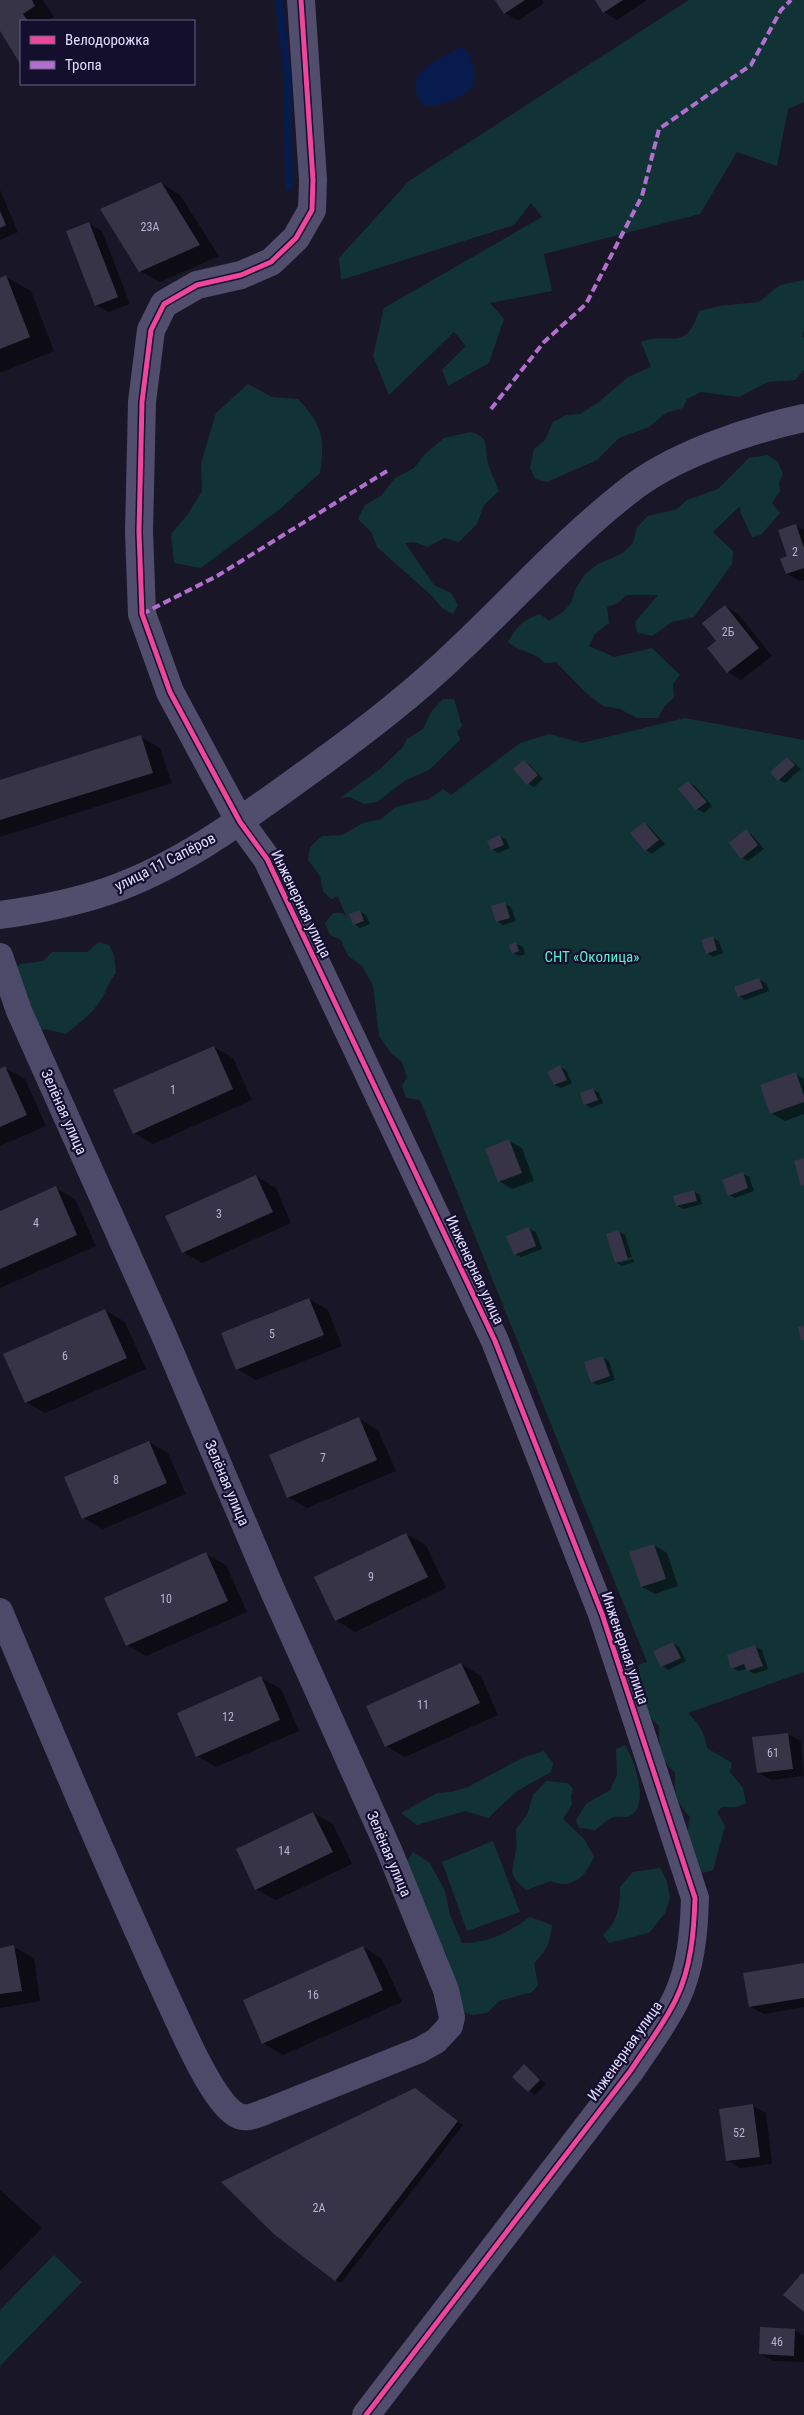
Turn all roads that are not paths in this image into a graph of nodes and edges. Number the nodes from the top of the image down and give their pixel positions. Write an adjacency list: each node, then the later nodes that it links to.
1 (301, 0): 3 (street, Инженерная улица)
2 (804, 418): 3 (street, улица 11 Сапёров)
3 (240, 822): 4 (street, улица 11 Сапёров); 7 (street, Инженерная улица)
4 (0, 915)
5 (0, 956): 6 (street, Зелёная улица)
6 (0, 1611)
7 (366, 2415)

